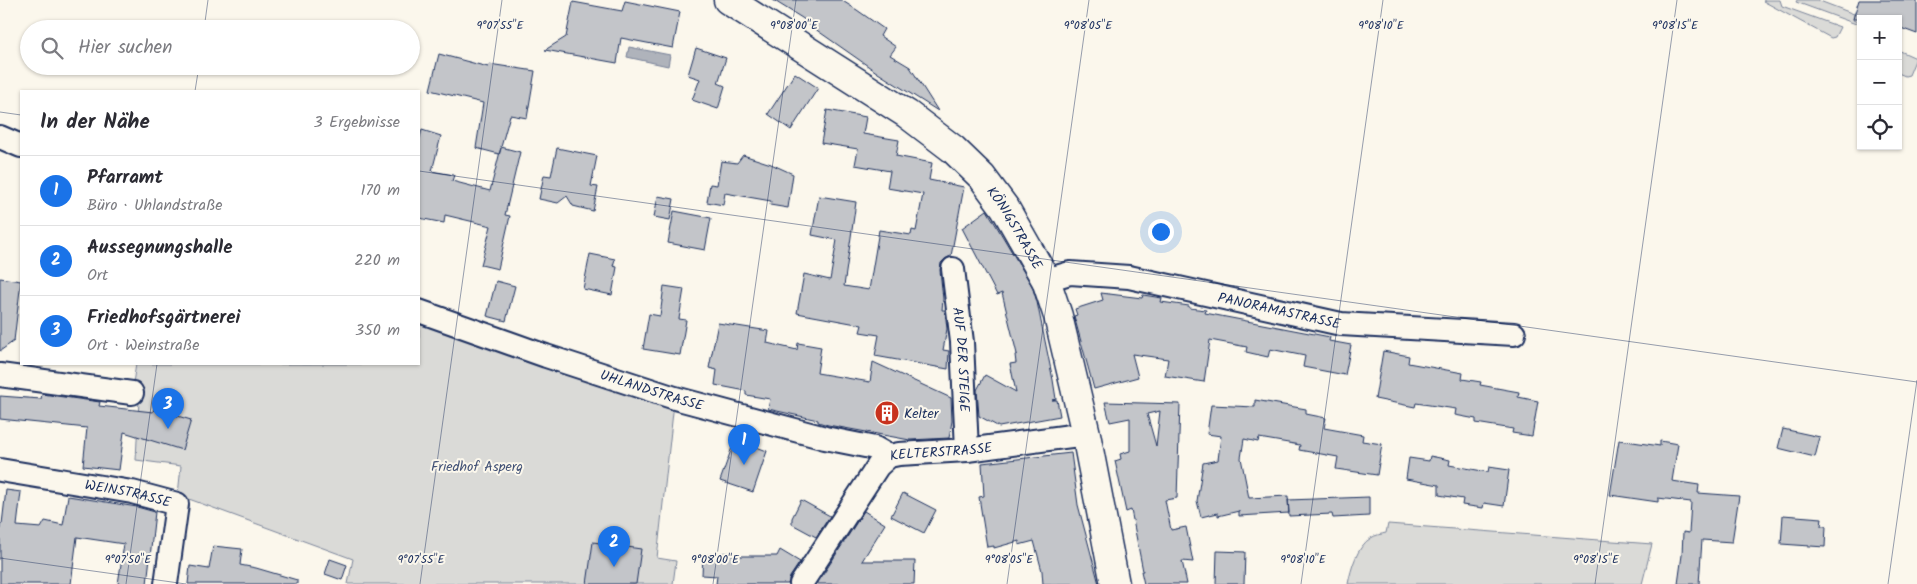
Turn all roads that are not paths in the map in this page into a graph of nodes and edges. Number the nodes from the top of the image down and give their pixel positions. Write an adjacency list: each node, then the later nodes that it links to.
1 (728, 0): 5 (main road, KÖNIGSTRASSE)
2 (0, 137): 3 (street)
3 (20, 146)
4 (954, 269): 11 (street, AUF DER STEIGE)
5 (1046, 280): 7 (street, PANORAMASTRASSE); 10 (main road, KÖNIGSTRASSE)
6 (420, 311): 12 (street, UHLANDSTRASSE)
7 (1514, 334)
8 (0, 375): 9 (street)
9 (132, 393)
10 (1086, 434): 11 (street, KELTERSTRASSE); 16 (main road, KÖNIGSTRASSE)
11 (967, 450): 12 (street, KELTERSTRASSE)
12 (889, 456): 15 (street, KELTERSTRASSE)
13 (0, 470): 14 (street, WEINSTRASSE)
14 (166, 584)
15 (801, 584)
16 (1115, 584)

